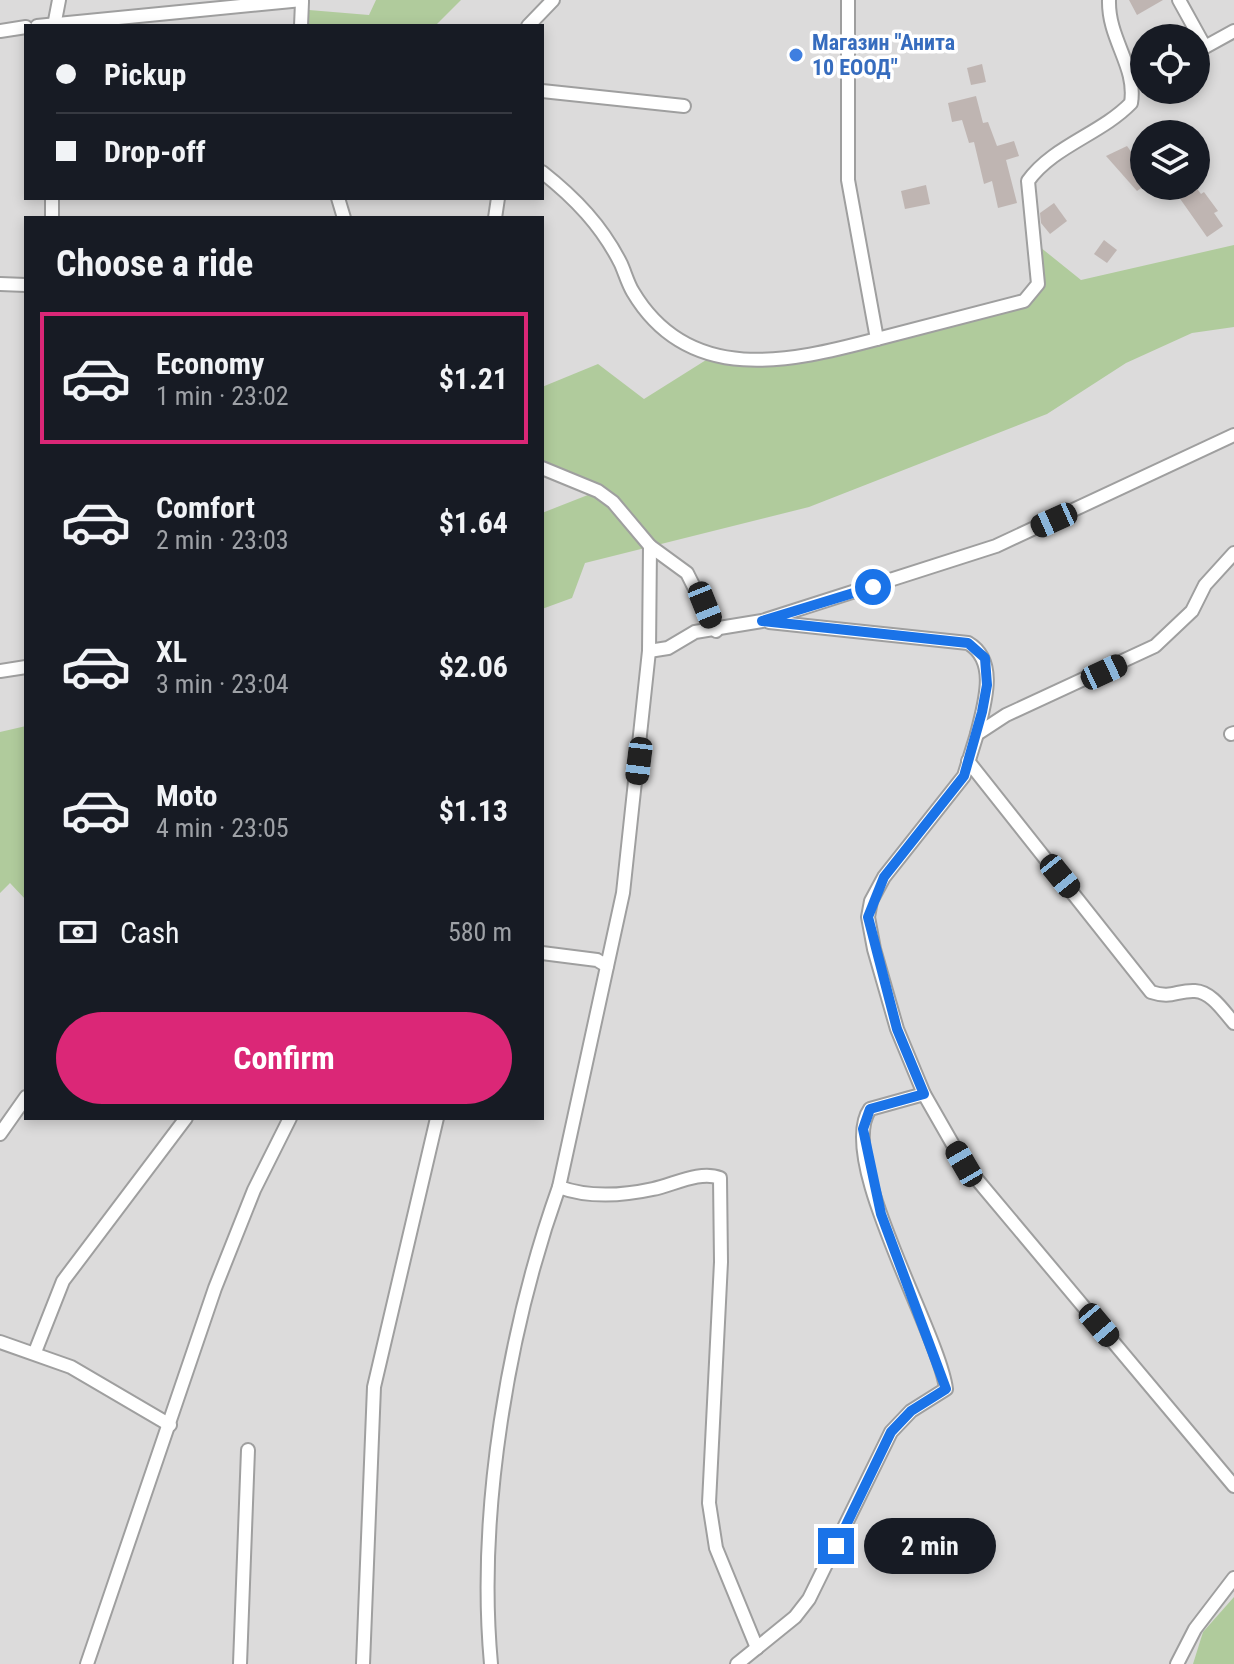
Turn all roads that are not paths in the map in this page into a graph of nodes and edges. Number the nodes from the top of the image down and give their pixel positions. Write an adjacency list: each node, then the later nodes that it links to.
1 (59, 0): 7 (street)
2 (553, 0): 10 (street)
3 (848, 0): 19 (street)
4 (1109, 0): 19 (street)
5 (1179, 0): 13 (street)
6 (302, 1): 8 (street); 9 (street)
7 (54, 24)
8 (64, 24)
9 (301, 24)
10 (530, 24)
11 (24, 27): 12 (street)
12 (0, 31)
13 (1234, 31)
14 (544, 91): 15 (street)
15 (684, 106)
16 (544, 174): 19 (street)
17 (0, 284): 18 (street)
18 (24, 285)
19 (877, 339)
20 (1234, 435): 24 (street)
21 (544, 469): 22 (street)
22 (650, 546): 25 (street); 26 (street)
23 (1234, 553): 29 (street)
24 (762, 621): 25 (street); 29 (street)
25 (716, 631): 26 (street)
26 (649, 651): 32 (street)
27 (24, 667): 28 (street)
28 (0, 671)
29 (977, 734): 30 (street)
30 (968, 761): 33 (street); 34 (street)
31 (544, 953): 32 (street)
32 (607, 966): 40 (street)
33 (1234, 1023)
34 (924, 1094): 45 (street); 47 (street)
35 (24, 1100): 39 (street)
36 (184, 1120): 42 (street)
37 (289, 1120): 43 (street)
38 (437, 1120): 50 (street)
39 (0, 1134)
40 (559, 1187): 47 (street); 51 (street)
41 (0, 1342): 42 (street)
42 (35, 1352): 43 (street)
43 (170, 1425): 48 (street)
44 (248, 1450): 49 (street)
45 (1234, 1486)
46 (1234, 1578): 53 (street)
47 (757, 1648): 52 (street)
48 (87, 1664)
49 (240, 1664)
50 (363, 1664)
51 (491, 1664)
52 (737, 1664)
53 (1177, 1664)

